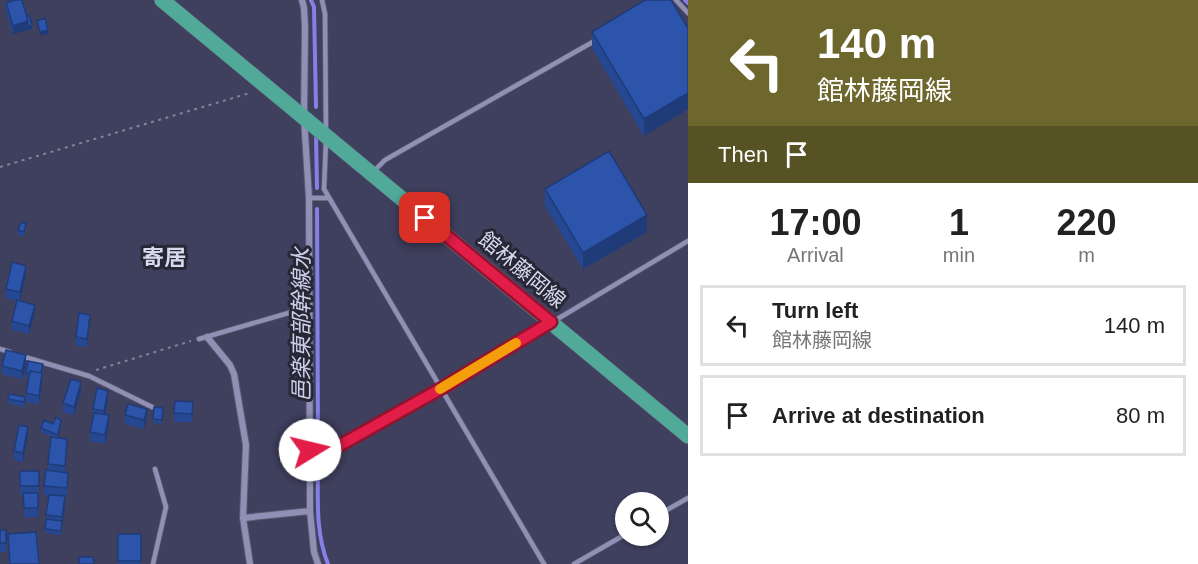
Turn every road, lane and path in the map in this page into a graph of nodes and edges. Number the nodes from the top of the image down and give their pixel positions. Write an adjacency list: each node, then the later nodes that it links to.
1 (162, 0): 7 (main road, 館林藤岡線)
2 (302, 0): 8 (street)
3 (322, 0): 9 (lane)
4 (676, 0): 5 (lane)
5 (688, 13)
6 (603, 36): 11 (lane)
7 (267, 87): 8 (main road, 館林藤岡線); 10 (path)
8 (304, 118): 9 (main road, 館林藤岡線); 12 (street)
9 (326, 136): 11 (main road, 館林藤岡線); 13 (lane)
10 (0, 167)
11 (371, 173): 16 (main road, 館林藤岡線)
12 (309, 198): 13 (lane); 15 (street)
13 (329, 198): 21 (lane)
14 (688, 242): 16 (lane)
15 (309, 307): 17 (lane); 24 (street)
16 (551, 322): 21 (lane); 23 (main road, 館林藤岡線)
17 (207, 337): 18 (lane); 29 (street)
18 (199, 339): 20 (path)
19 (0, 350): 20 (lane)
20 (89, 376): 22 (lane)
21 (442, 388): 24 (lane); 34 (lane)
22 (152, 407)
23 (688, 436)
24 (310, 450): 28 (street)
25 (155, 469): 31 (lane)
26 (688, 498): 27 (lane)
27 (669, 509)
28 (310, 511): 29 (street); 33 (street)
29 (243, 518): 32 (street)
30 (615, 540): 35 (lane)
31 (153, 564)
32 (250, 564)
33 (318, 564)
34 (544, 564)
35 (574, 564)

